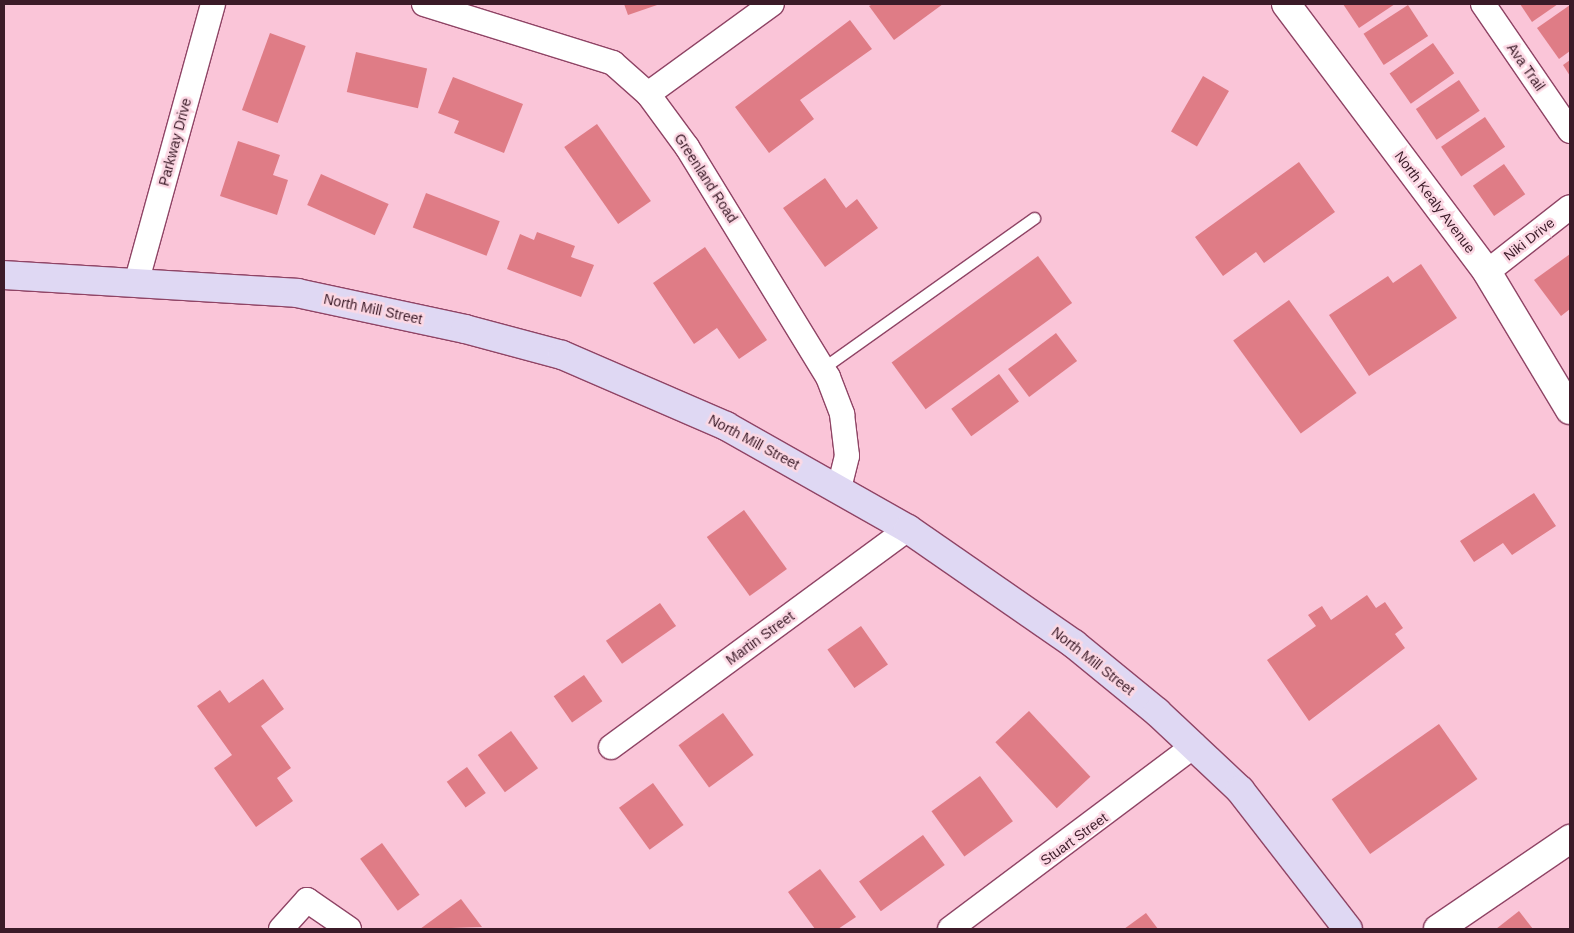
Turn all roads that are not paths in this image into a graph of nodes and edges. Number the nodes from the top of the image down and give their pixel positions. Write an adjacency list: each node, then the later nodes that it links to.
1 (213, 4): 12 (street, Parkway Drive)
2 (424, 4): 6 (street, Greenland Road)
3 (772, 4): 6 (street)
4 (1286, 4): 10 (street, North Kealy Avenue)
5 (1483, 4): 7 (street, Ava Trail)
6 (648, 94): 13 (street, Greenland Road)
7 (1570, 131)
8 (1570, 207): 10 (street, Niki Drive)
9 (1034, 218): 13 (lane)
10 (1487, 272): 14 (street, North Kealy Avenue)
11 (4, 275): 12 (main road, North Mill Street)
12 (137, 280): 15 (main road, North Mill Street)
13 (823, 368): 15 (street, Greenland Road)
14 (1570, 410)
15 (839, 487): 16 (main road, North Mill Street)
16 (908, 529): 17 (main road, North Mill Street); 18 (street, Martin Street)
17 (1195, 746): 22 (street, Stuart Street); 23 (main road, North Mill Street)
18 (611, 747)
19 (1570, 839): 24 (street)
20 (287, 922): 21 (street)
21 (348, 929)
22 (950, 929)
23 (1348, 929)
24 (1438, 929)

